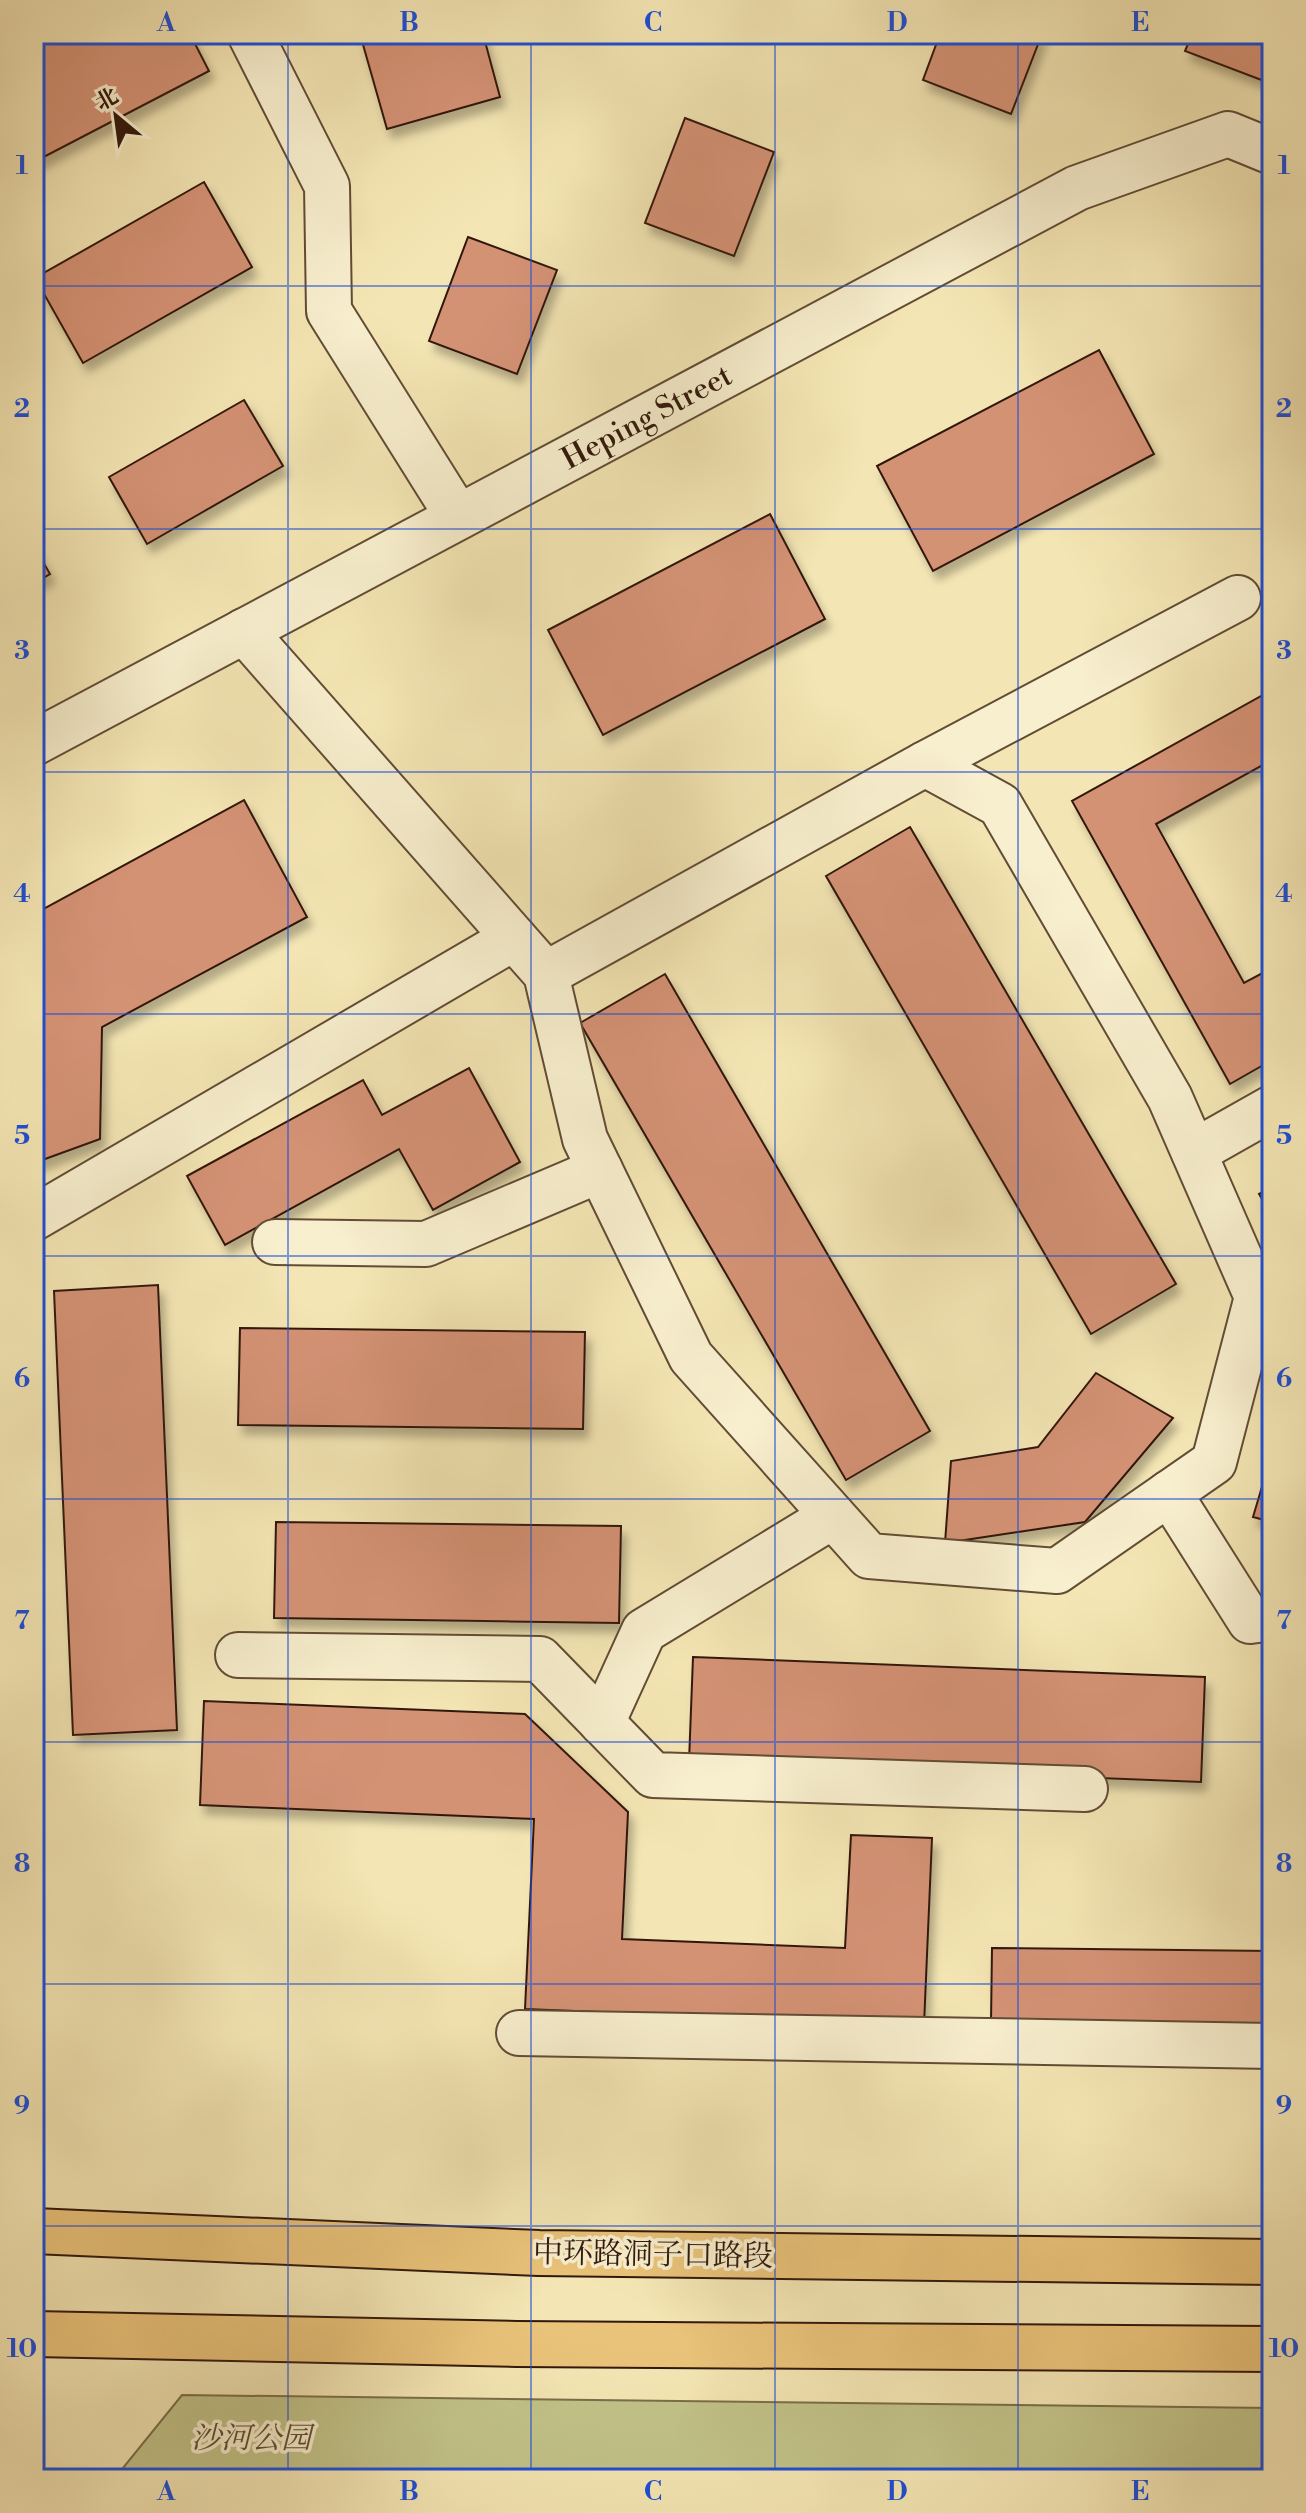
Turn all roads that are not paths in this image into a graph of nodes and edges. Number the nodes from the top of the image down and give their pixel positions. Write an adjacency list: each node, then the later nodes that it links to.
1 (250, 34): 3 (street)
2 (1272, 152): 3 (street, Heping Street)
3 (458, 517): 5 (street, Heping Street)
4 (1238, 598): 7 (street)
5 (244, 631): 6 (street, Heping Street); 8 (street)
6 (34, 743)
7 (925, 764): 9 (street); 11 (street)
8 (514, 938): 9 (street); 13 (street)
9 (546, 974): 12 (street)
10 (1272, 1108): 11 (street)
11 (1194, 1152): 15 (street)
12 (600, 1170): 14 (street); 16 (street)
13 (34, 1218)
14 (275, 1242)
15 (1169, 1493): 16 (street); 17 (street)
16 (833, 1516): 19 (street)
17 (1272, 1618)
18 (238, 1655): 19 (street)
19 (602, 1723): 20 (street)
20 (1085, 1789)
21 (519, 2033): 22 (street)
22 (1272, 2046)
23 (34, 2231): 24 (main road, 中环路洞子口路段)
24 (1272, 2262)
25 (34, 2334): 26 (main road)
26 (1272, 2349)

